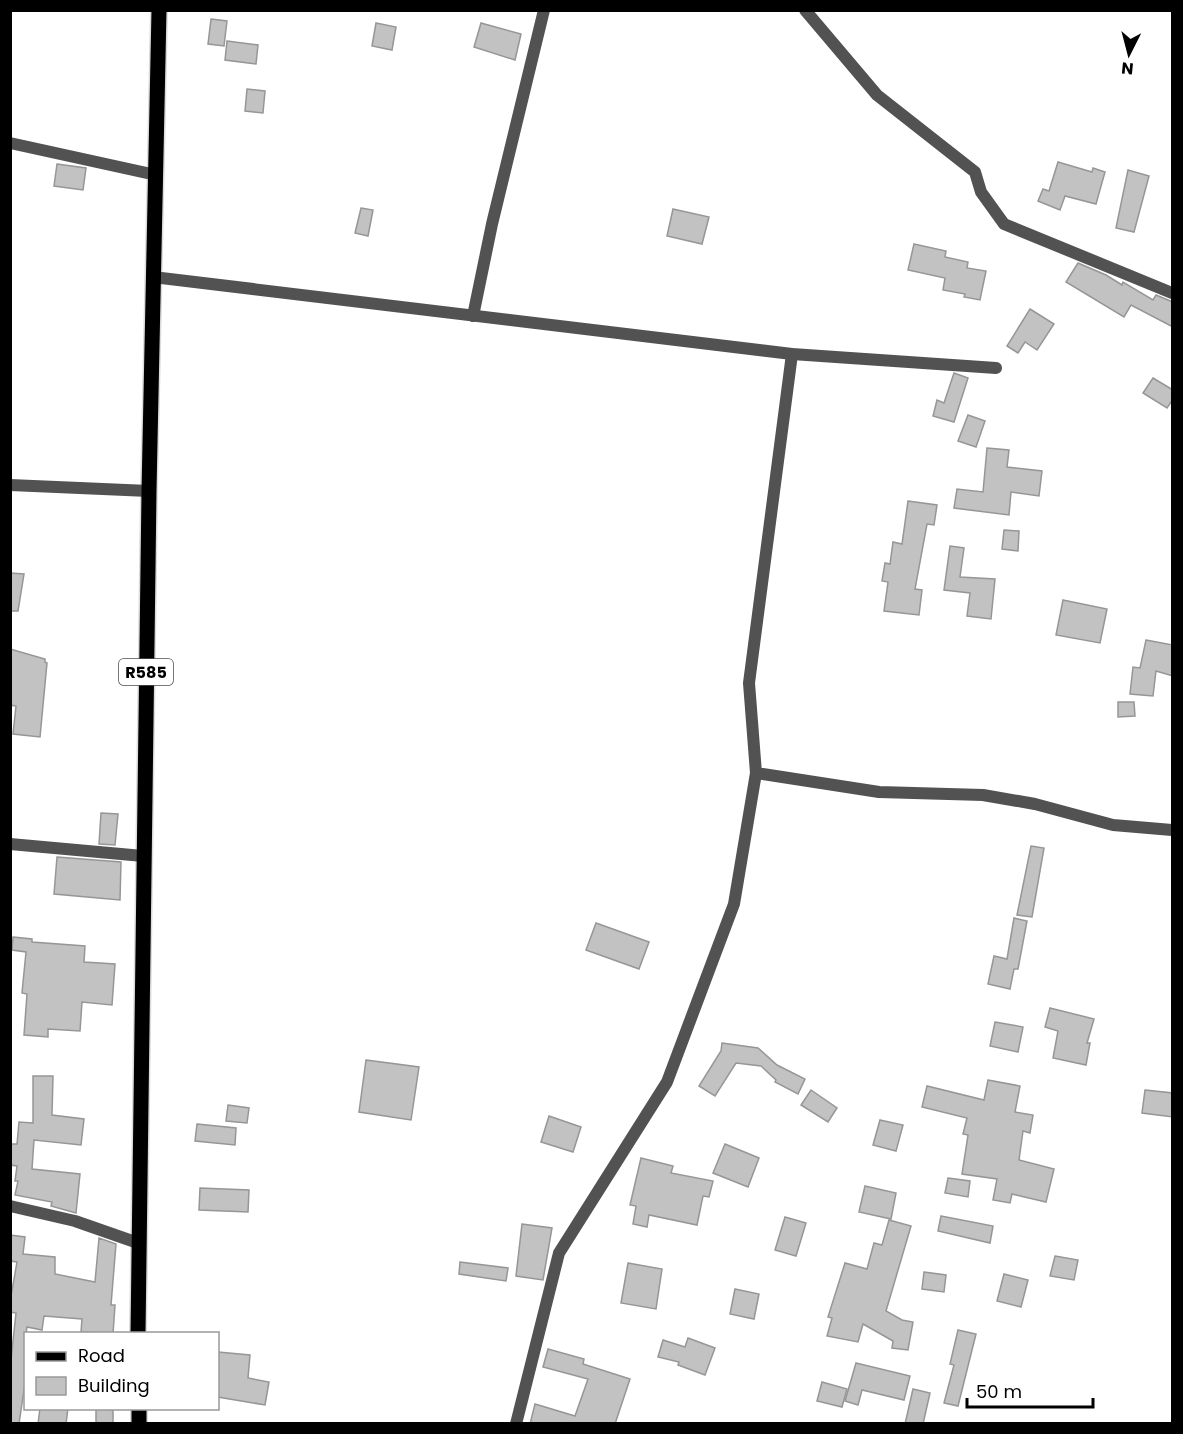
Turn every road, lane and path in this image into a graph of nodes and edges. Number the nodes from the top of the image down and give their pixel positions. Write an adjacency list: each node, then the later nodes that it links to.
1 (159, 10): 5 (main road, R585)
2 (544, 10): 8 (street)
3 (805, 10): 7 (street)
4 (10, 143): 5 (street)
5 (156, 175): 6 (main road, R585)
6 (153, 277): 8 (street); 12 (main road, R585)
7 (1173, 293)
8 (473, 316): 9 (street)
9 (792, 354): 10 (street); 13 (street)
10 (996, 368)
11 (10, 485): 12 (street)
12 (149, 491): 16 (main road, R585)
13 (756, 773): 14 (street); 20 (street)
14 (1173, 830)
15 (10, 844): 16 (street)
16 (143, 856): 18 (main road, R585)
17 (10, 1206): 18 (street)
18 (138, 1243): 19 (main road, R585)
19 (138, 1332)
20 (516, 1424)

